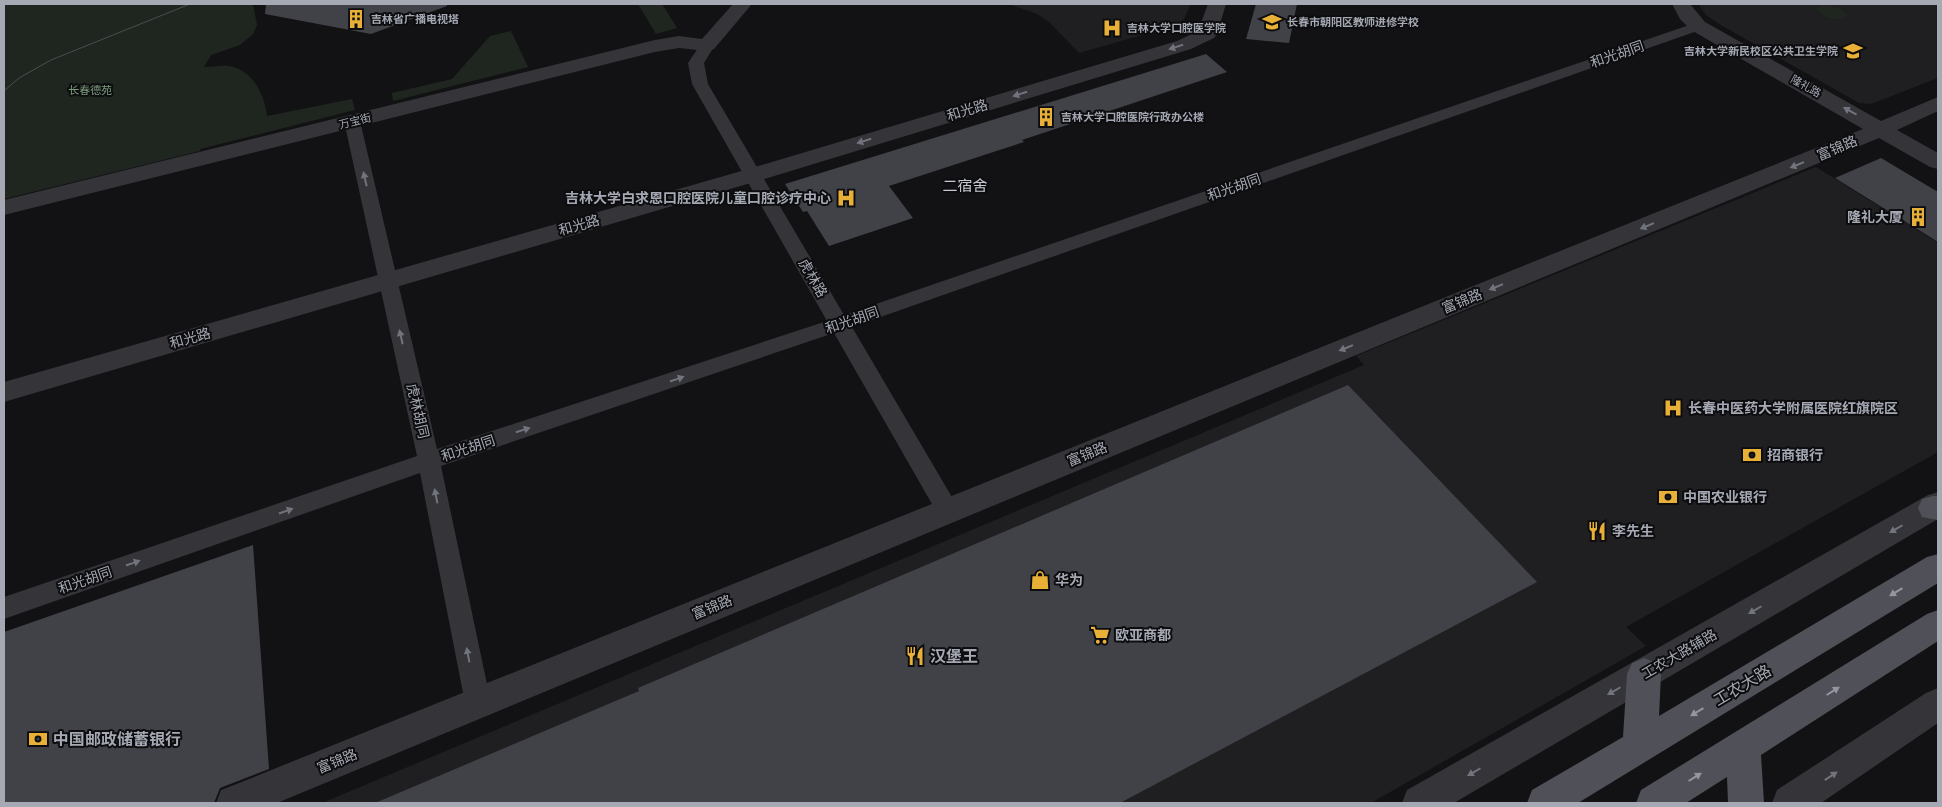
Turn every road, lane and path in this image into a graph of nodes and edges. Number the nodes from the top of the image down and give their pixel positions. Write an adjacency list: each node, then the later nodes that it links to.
1 (743, 4): 5 (street)
2 (1217, 4): 10 (street, 和光路, one-way to 10)
3 (1681, 4): 4 (street, 隆礼路)
4 (1698, 26): 8 (street, 隆礼路, one-way to 4); 13 (street, 和光胡同)
5 (707, 45): 7 (street, 万宝街); 10 (street, 虎林路)
6 (1938, 103): 8 (street, 富锦路)
7 (352, 122): 11 (street, 万宝街); 12 (street, 虎林胡同, one-way to 7)
8 (1881, 129): 9 (street, 隆礼路); 17 (street, 富锦路, one-way to 17)
9 (1938, 162)
10 (753, 175): 12 (street, 和光路); 13 (street, 虎林路)
11 (4, 208)
12 (388, 281): 14 (street, 和光路); 15 (street, 虎林胡同, one-way to 12)
13 (840, 324): 15 (street, 和光胡同, one-way to 13); 17 (street, 虎林路)
14 (4, 392)
15 (429, 461): 19 (street, 和光胡同, one-way to 15); 22 (street, 虎林胡同, one-way to 15)
16 (1936, 507): 21 (street, 工农大路辅路, one-way to 21)
17 (948, 511): 22 (street, 富锦路)
18 (1938, 567): 24 (main road, 工农大路, one-way to 24)
19 (4, 608)
20 (1938, 624): 25 (main road, one-way to 20)
21 (1644, 674): 24 (main road); 27 (street, 工农大路辅路, one-way to 27)
22 (478, 703): 26 (street, 富锦路)
23 (1938, 704): 31 (street, one-way to 23)
24 (1640, 746): 28 (main road, 工农大路)
25 (1743, 747): 29 (main road, one-way to 25); 30 (main road)
26 (234, 803)
27 (1420, 803)
28 (1545, 803)
29 (1654, 803)
30 (1746, 803)
31 (1790, 803)

